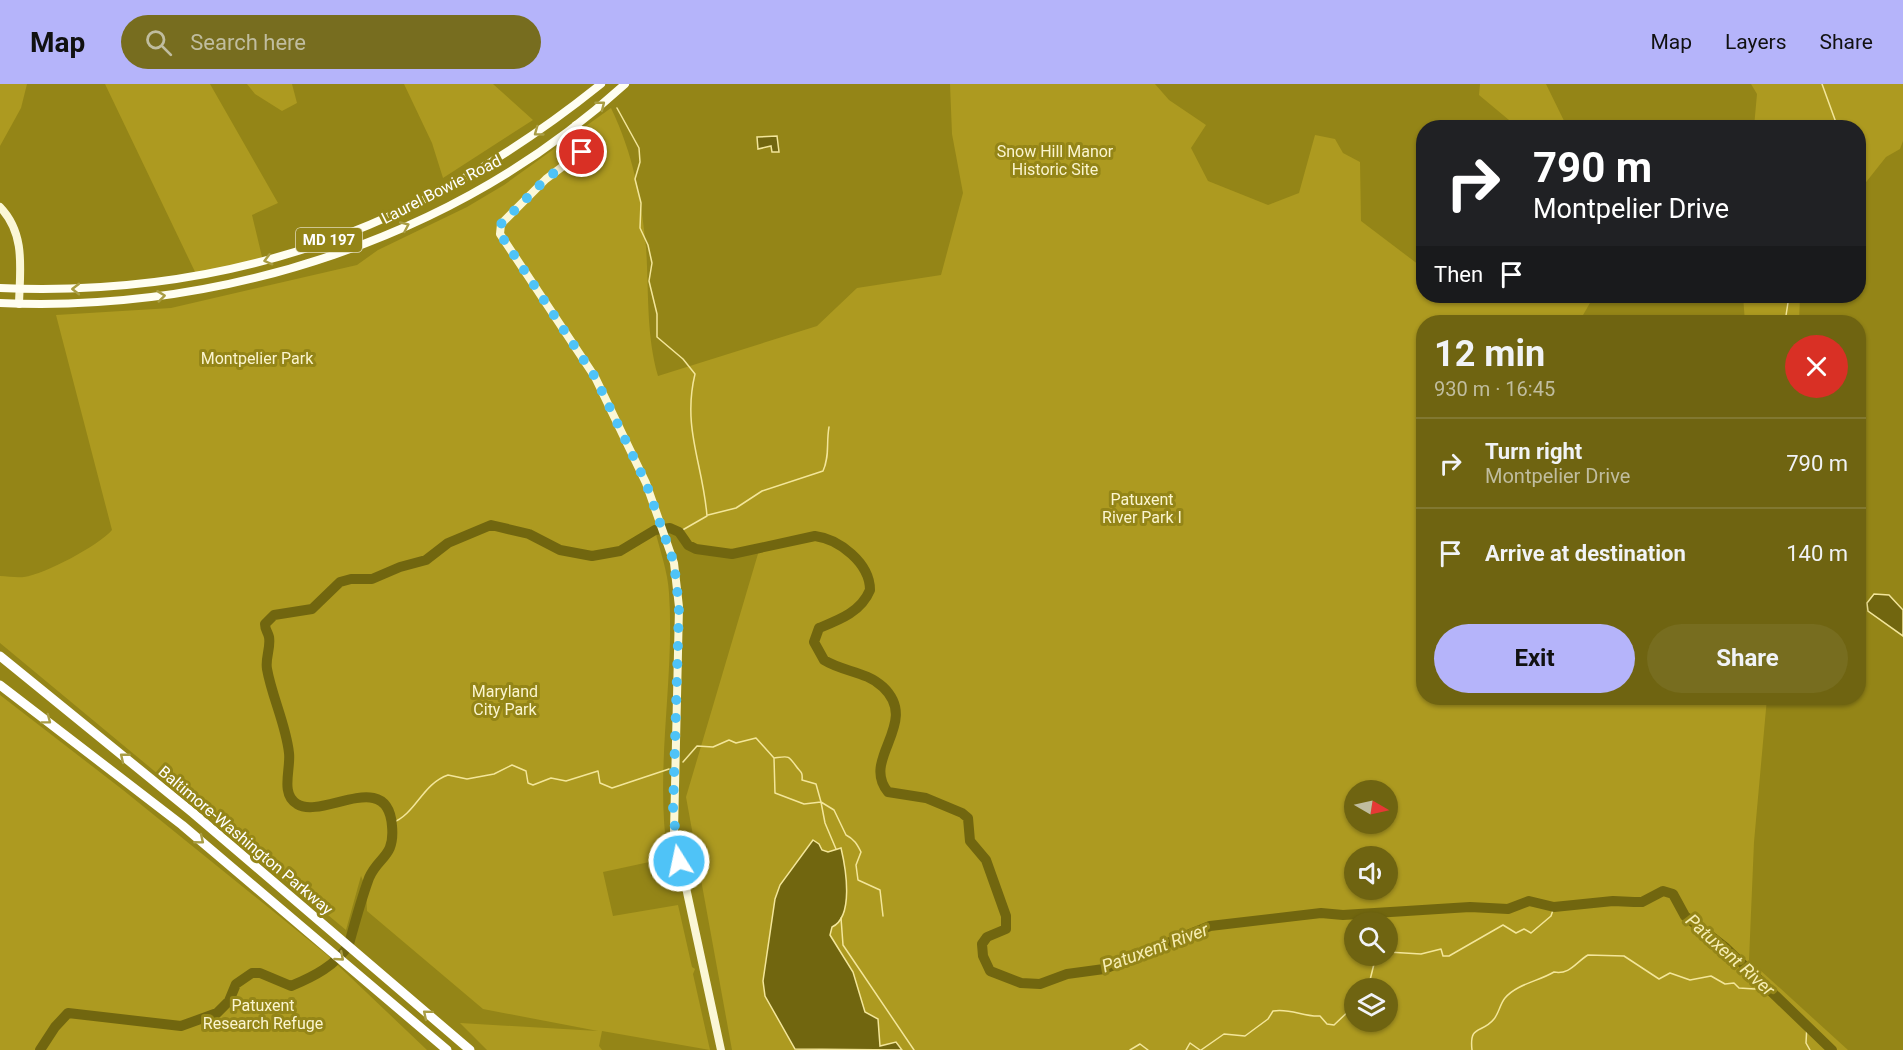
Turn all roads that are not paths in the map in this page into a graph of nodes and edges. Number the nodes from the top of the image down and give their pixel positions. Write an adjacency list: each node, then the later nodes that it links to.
1 (601, 84): 6 (main road, Laurel Bowie Road / MD 197, one-way to 6)
2 (625, 84): 3 (main road, Laurel Bowie Road / MD 197, one-way to 2)
3 (576, 125): 8 (main road, Laurel Bowie Road / MD 197, one-way to 3); 13 (street)
4 (0, 207): 6 (street)
5 (0, 288): 6 (main road, Laurel Bowie Road / MD 197)
6 (19, 289): 8 (street)
7 (0, 303): 8 (main road, Laurel Bowie Road / MD 197)
8 (19, 304)
9 (0, 656): 12 (highway, Baltimore-Washington Parkway, one-way to 9)
10 (0, 685): 11 (highway, Baltimore-Washington Parkway, one-way to 11)
11 (447, 1050)
12 (470, 1050)
13 (721, 1050)

